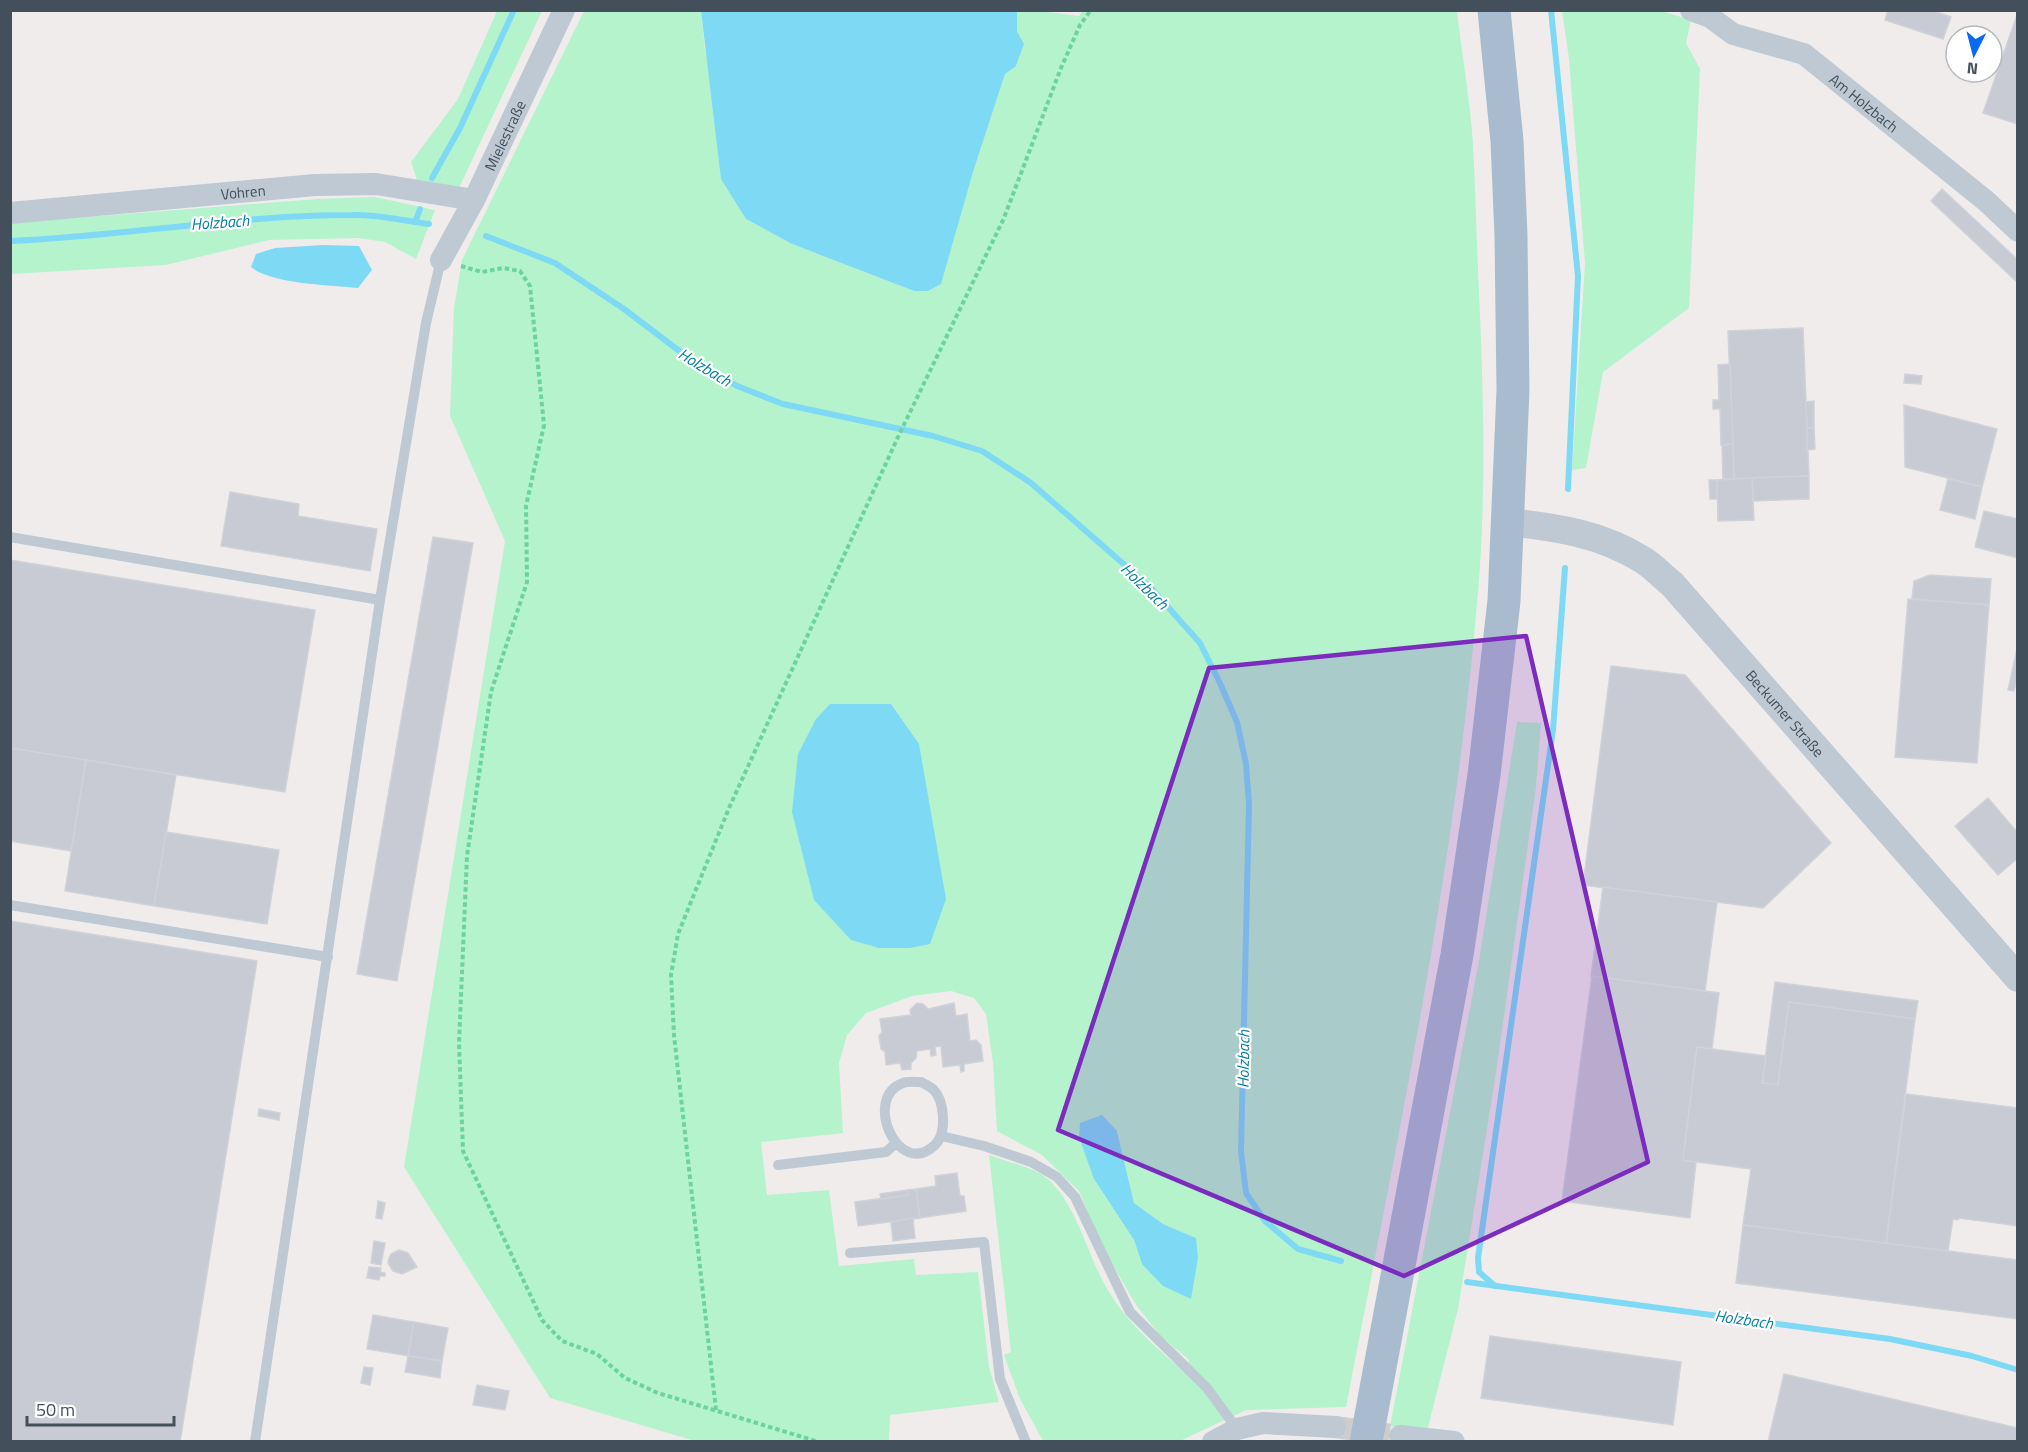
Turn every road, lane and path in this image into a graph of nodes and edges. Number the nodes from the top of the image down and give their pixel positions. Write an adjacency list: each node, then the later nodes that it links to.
1 (564, 10): 5 (street, Mielestraße)
2 (1091, 10): 19 (path)
3 (1494, 10): 9 (main road)
4 (1691, 10): 7 (street, Am Holzbach)
5 (474, 200): 6 (street, Vohren); 8 (street, Mielestraße)
6 (10, 213)
7 (2018, 231)
8 (441, 260): 11 (lane); 19 (path)
9 (1508, 522): 14 (street, Beckumer Straße); 27 (main road)
10 (10, 537): 11 (lane)
11 (380, 600): 13 (lane)
12 (10, 905): 13 (lane)
13 (328, 957): 23 (lane)
14 (2018, 978)
15 (941, 1136): 16 (lane); 16 (lane); 21 (lane)
16 (896, 1143): 17 (lane)
17 (778, 1165)
18 (850, 1253): 25 (lane)
19 (716, 1410): 24 (path)
20 (1335, 1427): 21 (street)
21 (1238, 1429): 26 (street)
22 (1400, 1436): 28 (street)
23 (255, 1442)
24 (819, 1442)
25 (1026, 1442)
26 (1213, 1442)
27 (1366, 1442)
28 (1454, 1442)

